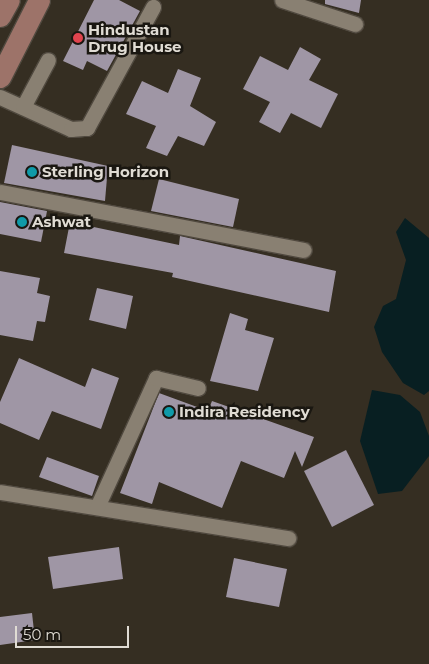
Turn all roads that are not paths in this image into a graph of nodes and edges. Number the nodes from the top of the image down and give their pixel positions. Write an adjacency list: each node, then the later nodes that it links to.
1 (9, 0): 5 (main road)
2 (39, 0): 8 (main road)
3 (282, 0): 6 (street)
4 (153, 7): 10 (street)
5 (0, 16)
6 (355, 24)
7 (48, 60): 10 (street)
8 (0, 77)
9 (0, 97): 10 (street)
10 (23, 107)
11 (0, 192): 12 (street)
12 (303, 250)
13 (198, 388): 15 (street)
14 (0, 492): 15 (street)
15 (97, 507): 16 (street)
16 (288, 538)

